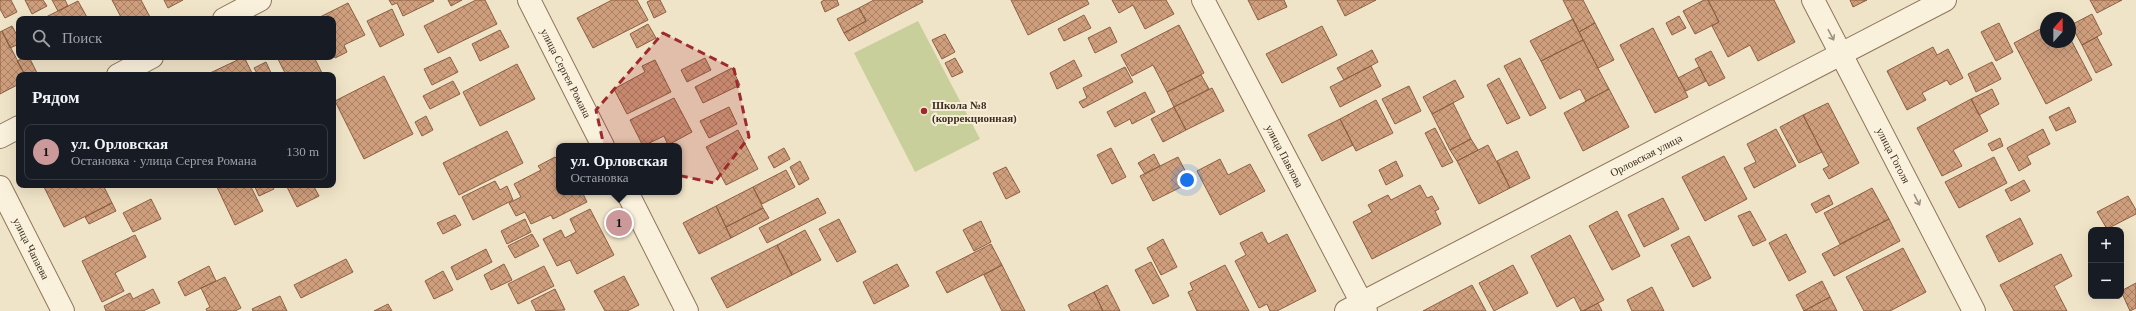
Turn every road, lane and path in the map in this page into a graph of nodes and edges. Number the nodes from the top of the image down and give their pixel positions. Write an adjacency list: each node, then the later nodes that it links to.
1 (260, 0): 6 (street)
2 (529, 0): 12 (street, улица Сергея Романа)
3 (1203, 0): 15 (street, улица Павлова)
4 (1813, 0): 7 (street, улица Гоголя, one-way to 7)
5 (1945, 0): 7 (street, Орловская улица)
6 (230, 16)
7 (1841, 54): 15 (street, Орловская улица); 18 (street, улица Гоголя, one-way to 18)
8 (146, 60): 9 (street)
9 (124, 72)
10 (16, 129): 11 (street)
11 (0, 137)
12 (601, 143)
13 (0, 186): 16 (street, улица Чапаева)
14 (629, 195): 17 (street)
15 (1358, 308)
16 (63, 311)
17 (687, 311)
18 (1974, 311)

